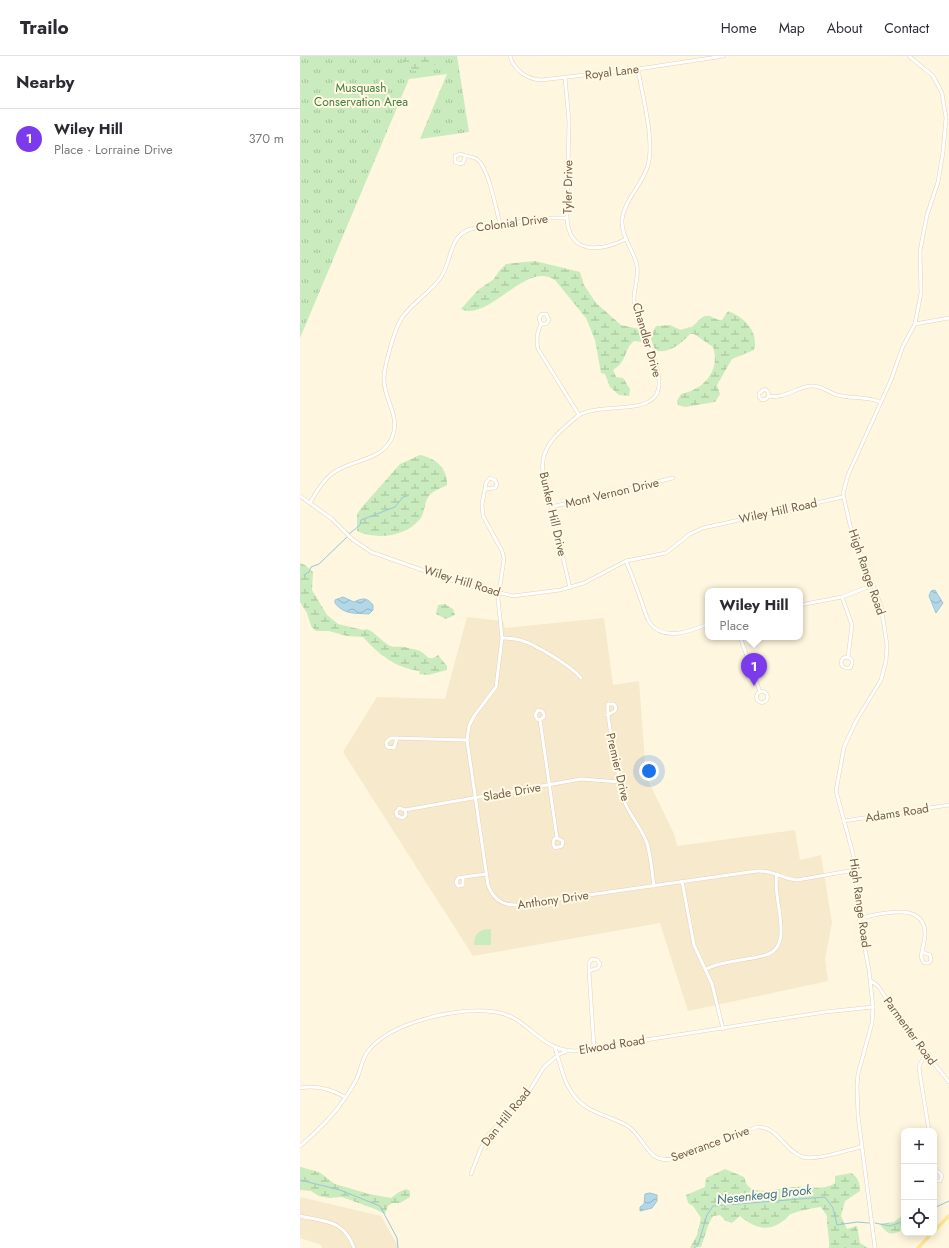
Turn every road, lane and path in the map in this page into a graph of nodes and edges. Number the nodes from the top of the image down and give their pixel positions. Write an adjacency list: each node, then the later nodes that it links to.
1 (510, 56): 5 (street, Royal Lane)
2 (724, 56): 4 (street, Royal Lane)
3 (909, 56): 12 (street, High Range Road)
4 (638, 69): 5 (street, Royal Lane); 9 (street, Chandler Drive)
5 (565, 78): 7 (street, Tyler Drive)
6 (465, 157): 8 (street)
7 (567, 218): 8 (street, Colonial Drive); 9 (street, Tyler Drive)
8 (500, 224): 20 (street, Colonial Drive)
9 (626, 240): 15 (street, Chandler Drive)
10 (949, 318): 12 (street)
11 (541, 324): 15 (street)
12 (915, 324): 14 (street, High Range Road)
13 (769, 396): 14 (street)
14 (880, 402): 19 (street, High Range Road)
15 (579, 415): 21 (street, Bunker Hill Drive)
16 (673, 478): 21 (street, Mont Vernon Drive)
17 (485, 489): 25 (street, Anthony Drive)
18 (300, 496): 20 (street, Wiley Hill Road)
19 (843, 496): 22 (street, Wiley Hill Road); 23 (street, High Range Road)
20 (310, 503): 25 (street, Wiley Hill Road)
21 (552, 507): 24 (street, Bunker Hill Drive)
22 (626, 561): 24 (street, Wiley Hill Road); 28 (street)
23 (873, 585): 26 (street); 43 (street, High Range Road)
24 (570, 588): 25 (street, Wiley Hill Road)
25 (498, 593): 29 (street, Anthony Drive)
26 (842, 597): 27 (street); 31 (street)
27 (803, 604)
28 (705, 625)
29 (502, 638): 32 (street); 37 (street, Anthony Drive)
30 (741, 640): 33 (street)
31 (848, 657)
32 (580, 678)
33 (760, 692)
34 (607, 715): 38 (street, Premier Drive)
35 (540, 720): 39 (street)
36 (397, 738): 37 (street)
37 (467, 740): 40 (street, Anthony Drive)
38 (620, 782): 39 (street, Slade Drive); 50 (street, Premier Drive)
39 (550, 785): 40 (street, Slade Drive); 44 (street)
40 (475, 798): 42 (street, Slade Drive); 46 (street, Anthony Drive)
41 (949, 805): 43 (street, Adams Road)
42 (405, 810)
43 (844, 821): 45 (street, High Range Road)
44 (557, 838)
45 (855, 870): 47 (street, Anthony Drive); 51 (street, High Range Road)
46 (487, 874): 48 (street); 50 (street, Anthony Drive)
47 (777, 874): 49 (street, Anthony Drive); 53 (street)
48 (463, 877)
49 (682, 882): 50 (street, Anthony Drive); 53 (street)
50 (654, 886)
51 (860, 918): 52 (street); 55 (street, High Range Road)
52 (922, 952)
53 (706, 969): 57 (street)
54 (589, 971): 59 (street)
55 (871, 981): 56 (street, High Range Road); 61 (street, Parmenter Road)
56 (873, 1007): 57 (street, Elwood Road); 68 (street, High Range Road)
57 (723, 1029): 59 (street, Elwood Road)
58 (555, 1048): 60 (street, Elwood Road); 62 (street, Severance Drive); 65 (street, Elwood Road)
59 (594, 1048): 60 (street, Elwood Road)
60 (568, 1051): 62 (street, Dan Hill Road)
61 (925, 1054): 63 (street, Parmenter Road); 66 (street)
62 (558, 1055): 68 (street, Severance Drive); 70 (street, Dan Hill Road)
63 (949, 1082)
64 (300, 1088): 65 (street)
65 (345, 1097): 67 (street, Elwood Road)
66 (929, 1128)
67 (300, 1146)
68 (862, 1147): 77 (street, High Range Road)
69 (937, 1172): 71 (street)
70 (471, 1174)
71 (937, 1182)
72 (300, 1216): 76 (street)
73 (949, 1216): 74 (main road)
74 (937, 1228)
75 (929, 1236): 78 (main road)
76 (354, 1248)
77 (875, 1248)
78 (918, 1248)

